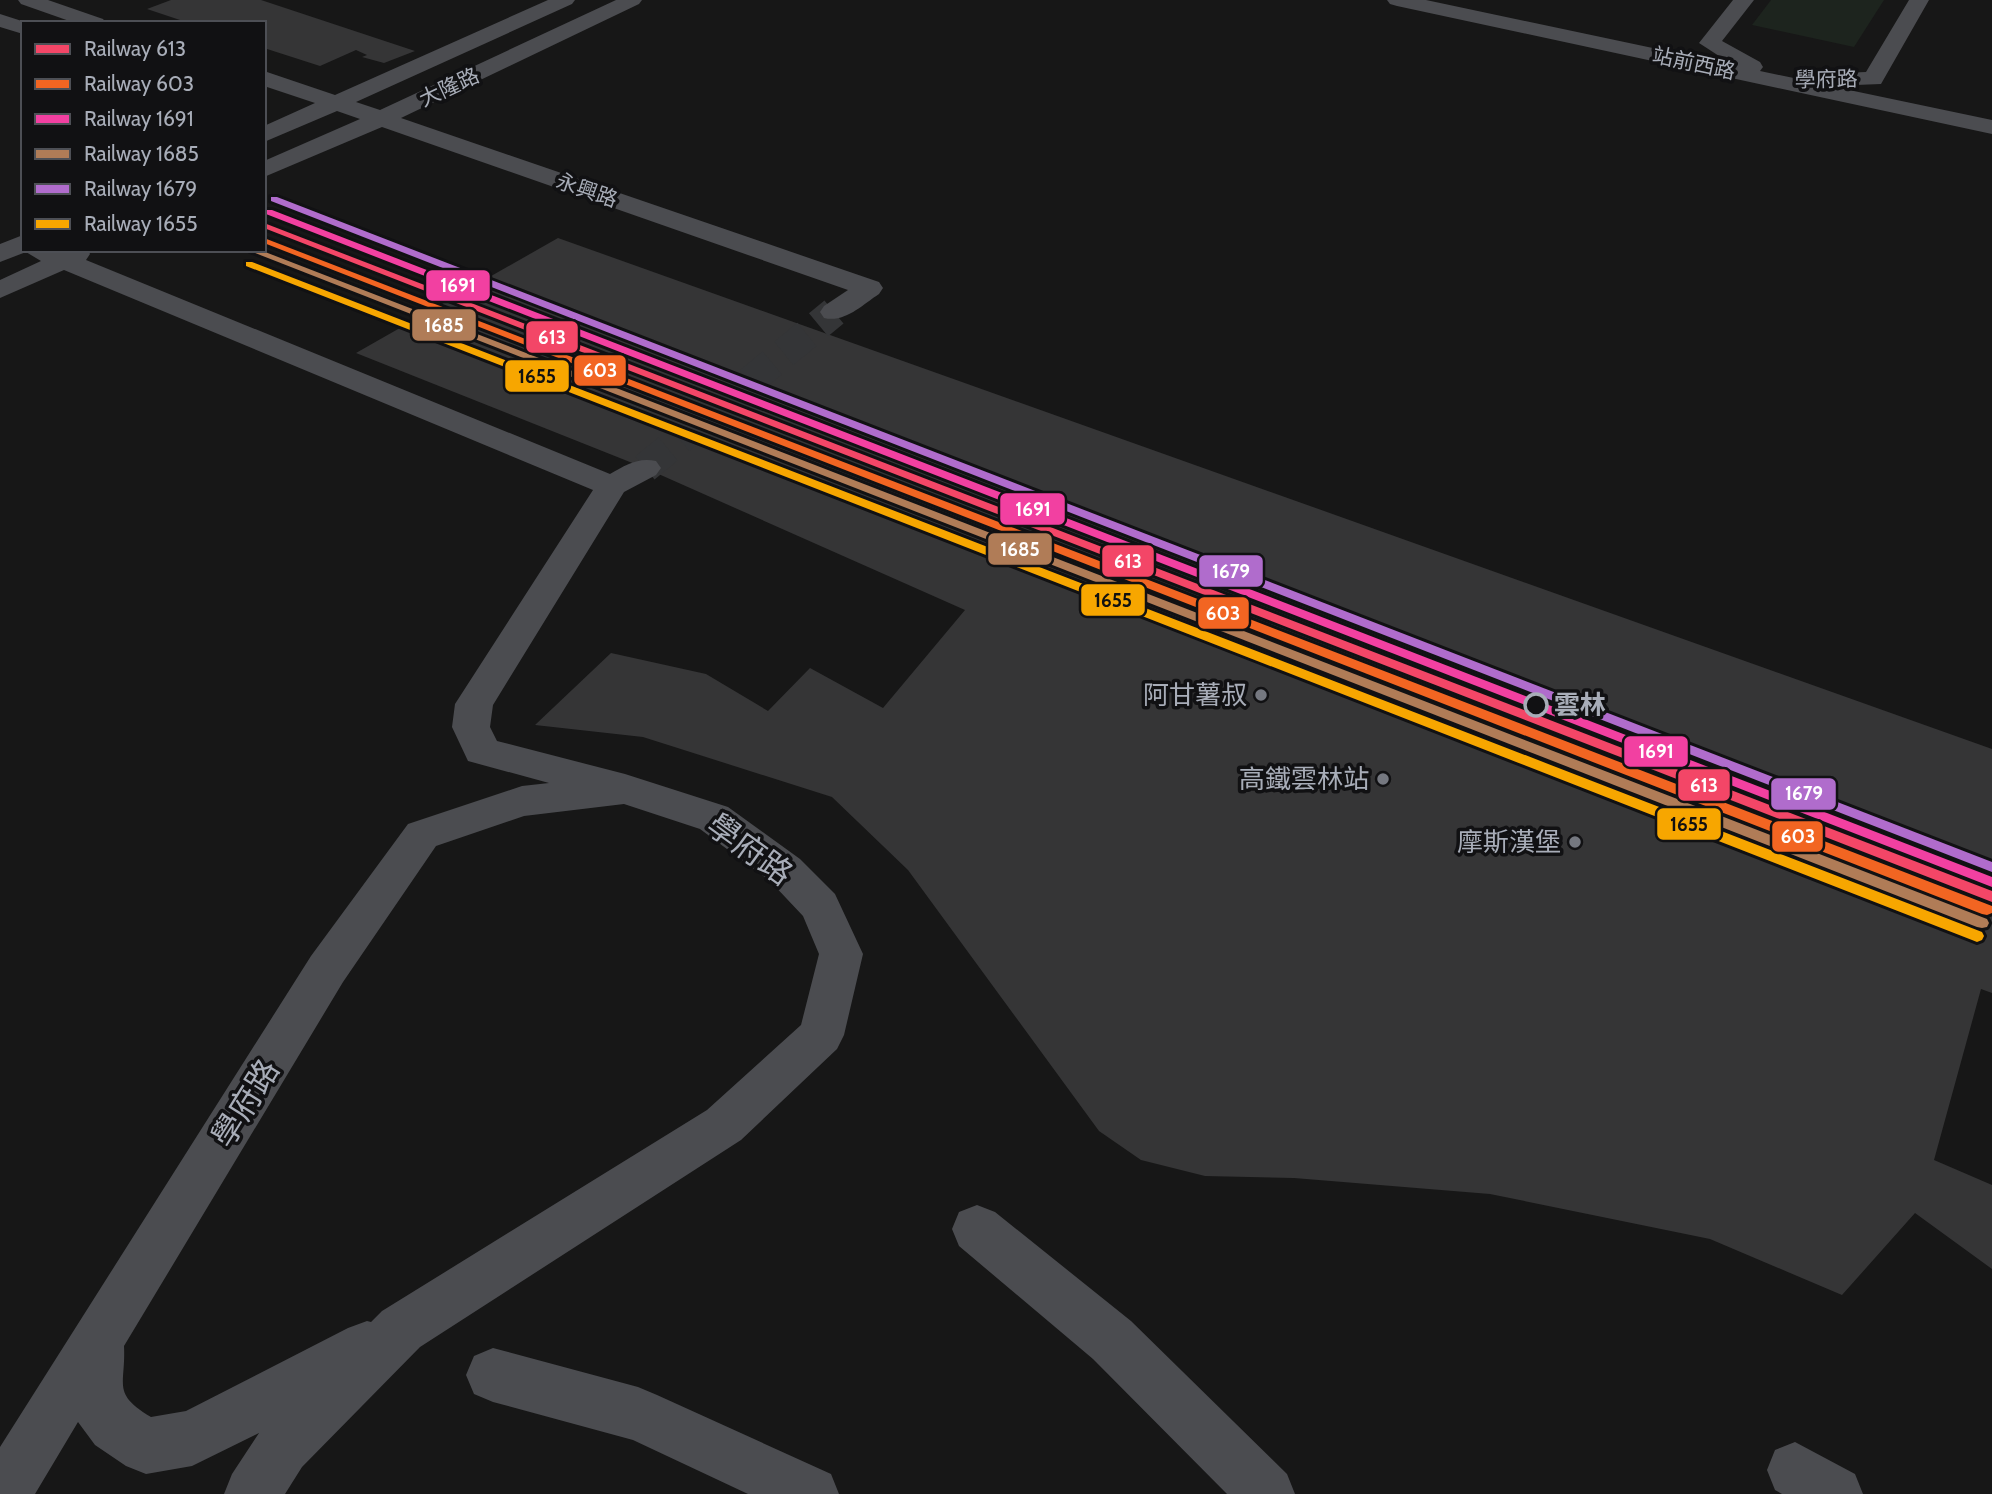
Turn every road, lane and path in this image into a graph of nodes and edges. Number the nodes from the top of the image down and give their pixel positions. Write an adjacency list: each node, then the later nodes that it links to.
1 (28, 0): 8 (street)
2 (565, 0): 18 (street, 大隆路)
3 (632, 0): 20 (street, 大隆路)
4 (1397, 0): 16 (street, 站前西路)
5 (1744, 0): 11 (street)
6 (1919, 0): 15 (street, 學府路)
7 (0, 20): 9 (street)
8 (90, 21)
9 (21, 27)
10 (1686, 38): 11 (street, 站前西路)
11 (1710, 43): 12 (street, 站前西路); 16 (street, 學府路)
12 (1764, 55)
13 (1805, 64): 15 (street)
14 (266, 79): 18 (street, 永興路)
15 (1873, 79): 16 (street, 學府路); 17 (street)
16 (1774, 80): 22 (street, 站前西路)
17 (1900, 84)
18 (339, 103): 20 (street, 永興路); 21 (street, 大隆路)
19 (266, 114): 21 (street)
20 (380, 119): 24 (street, 大隆路); 29 (street, 永興路)
21 (291, 123): 23 (street, 大隆路); 24 (street)
22 (1992, 127)
23 (266, 134)
24 (336, 138): 25 (street, 大隆路)
25 (266, 169)
26 (28, 252): 28 (street)
27 (44, 252): 31 (street)
28 (6, 282)
29 (834, 312)
30 (645, 468): 31 (street)
31 (612, 486): 32 (street)
32 (625, 789): 34 (street, 學府路); 35 (street, 學府路)
33 (977, 1229): 40 (street)
34 (401, 1329): 35 (street); 38 (street, 學府路)
35 (99, 1342): 37 (street, 學府路)
36 (493, 1376): 39 (street)
37 (3, 1494)
38 (253, 1494)
39 (811, 1494)
40 (1267, 1494)

